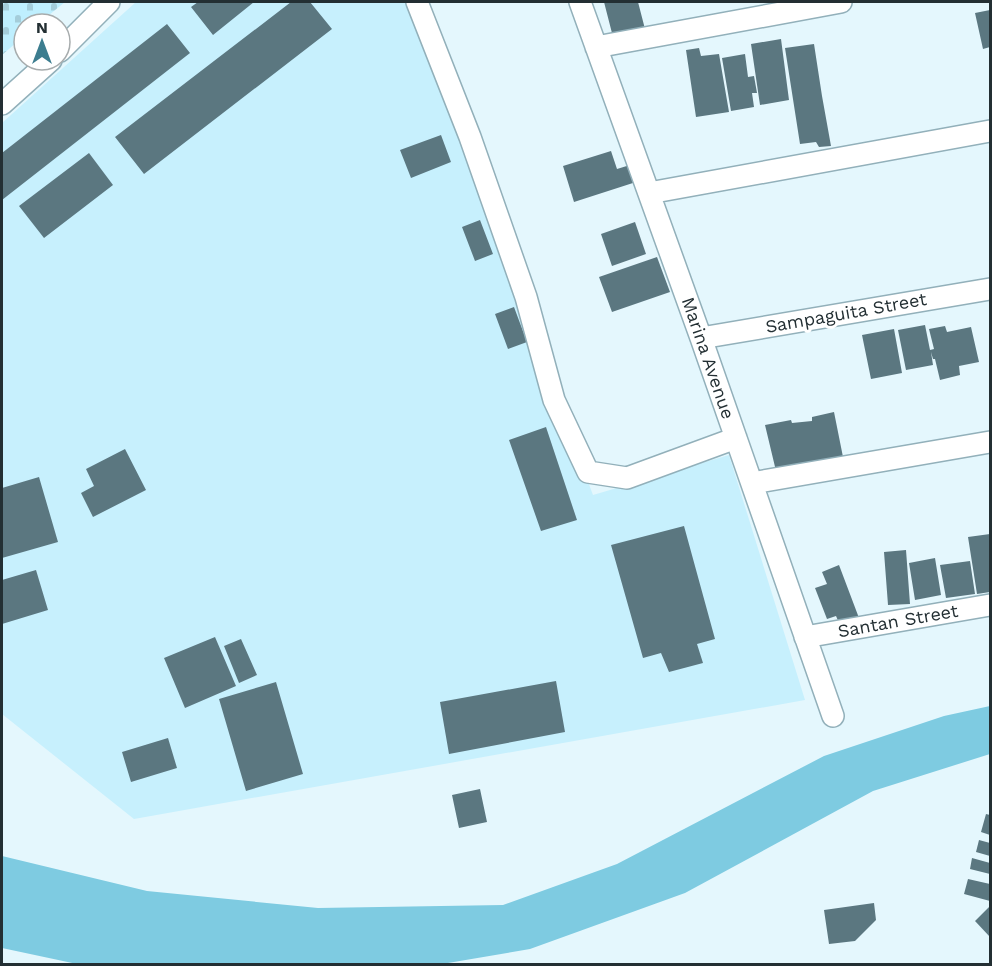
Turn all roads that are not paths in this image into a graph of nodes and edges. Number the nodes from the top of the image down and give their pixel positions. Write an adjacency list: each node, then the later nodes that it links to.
1 (109, 2): 6 (street)
2 (417, 2): 14 (street)
3 (580, 2): 7 (street, Marina Avenue)
4 (841, 2): 5 (street)
5 (735, 11): 7 (street)
6 (72, 39)
7 (596, 47): 11 (street, Marina Avenue)
8 (38, 72): 9 (street)
9 (2, 104)
10 (990, 131): 11 (street)
11 (649, 193): 13 (street, Marina Avenue)
12 (990, 289): 13 (street, Sampaguita Street)
13 (701, 338): 14 (street, Marina Avenue)
14 (736, 438): 16 (street, Marina Avenue)
15 (990, 442): 16 (street)
16 (752, 483): 18 (street, Marina Avenue)
17 (990, 605): 18 (street, Santan Street)
18 (806, 637): 19 (street, Marina Avenue)
19 (833, 716)

